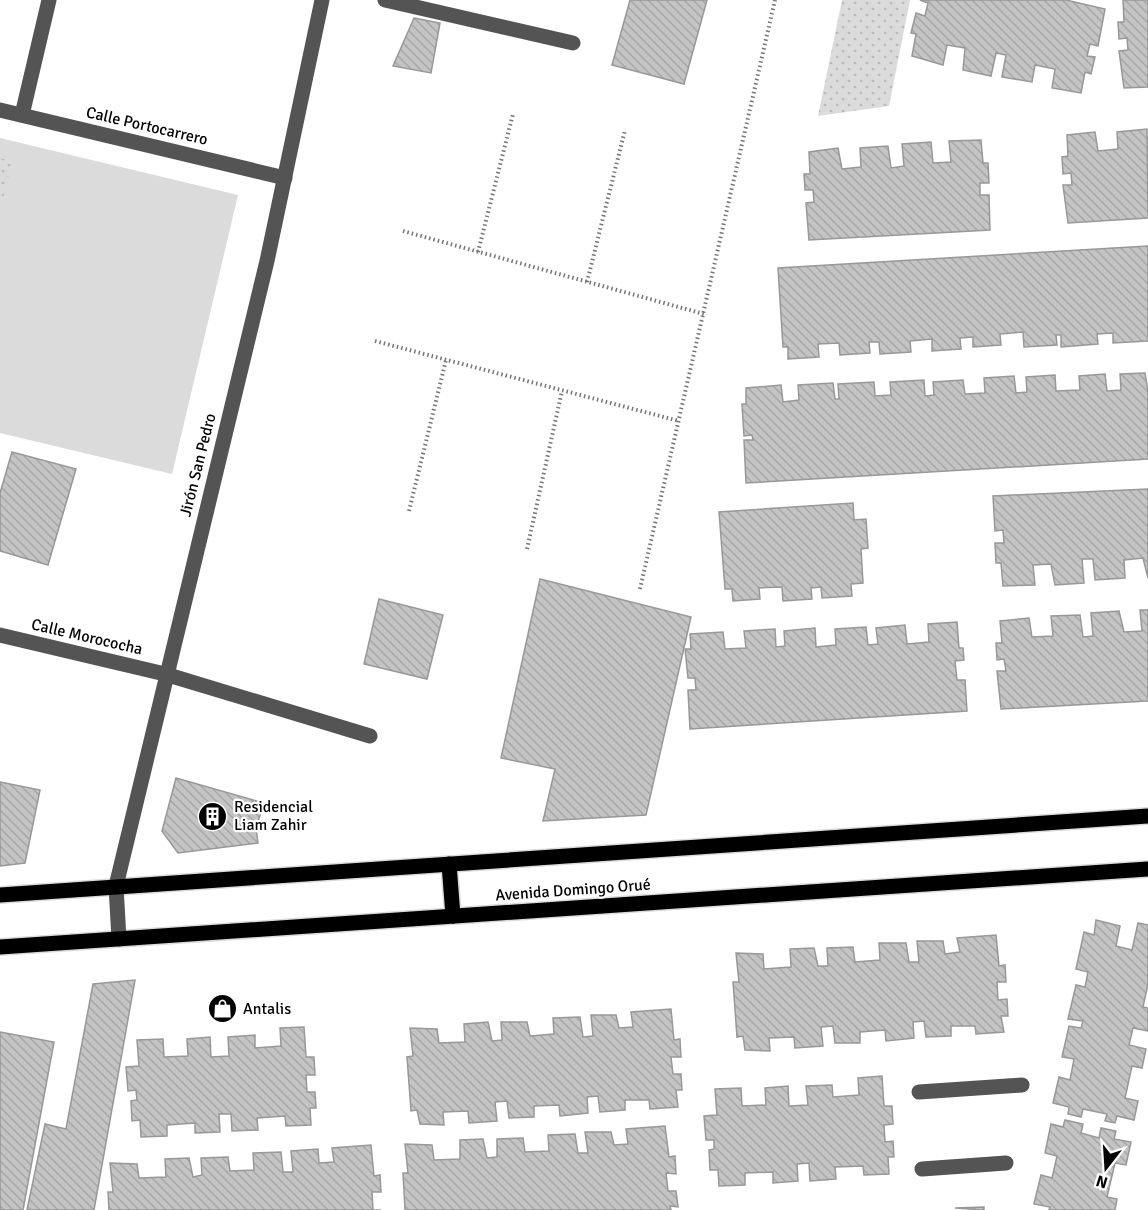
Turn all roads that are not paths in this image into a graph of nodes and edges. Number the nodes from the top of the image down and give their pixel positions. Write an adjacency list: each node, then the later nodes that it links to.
1 (49, 0): 6 (street)
2 (322, 0): 7 (street, Jirón San Pedro)
3 (385, 0): 4 (street)
4 (573, 43)
5 (0, 110): 6 (street, Calle Portocarrero)
6 (22, 115): 7 (street, Calle Portocarrero)
7 (285, 178): 9 (street, Jirón San Pedro)
8 (0, 635): 9 (street, Calle Morococha)
9 (165, 674): 10 (street, Calle Morococha); 14 (street, Jirón San Pedro)
10 (370, 736)
11 (1148, 816): 12 (main road)
12 (449, 864): 14 (main road); 16 (main road)
13 (1148, 869): 16 (main road, Avenida Domingo Orué)
14 (116, 886): 15 (main road); 17 (street, Jirón San Pedro)
15 (0, 895)
16 (453, 916): 17 (main road, Avenida Domingo Orué)
17 (119, 939): 18 (main road, Avenida Domingo Orué)
18 (0, 947)
19 (1022, 1084): 20 (street)
20 (920, 1092)
21 (1006, 1163): 22 (street)
22 (922, 1169)

